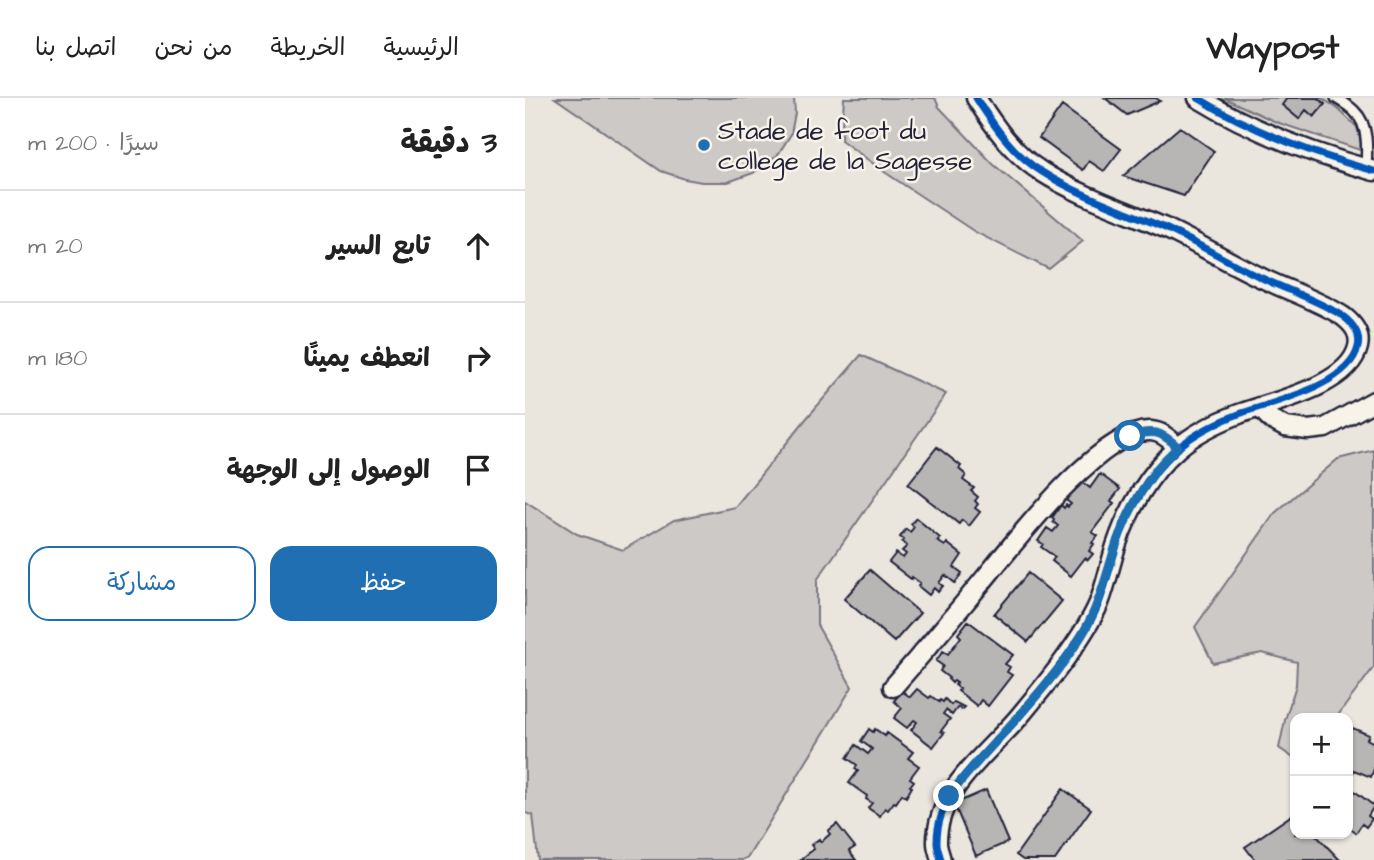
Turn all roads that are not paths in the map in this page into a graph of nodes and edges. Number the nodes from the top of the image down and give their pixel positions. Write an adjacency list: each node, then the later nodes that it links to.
1 (976, 98): 6 (street)
2 (1198, 98): 4 (street)
3 (1336, 98): 4 (lane)
4 (1370, 170)
5 (1374, 401): 6 (street)
6 (1259, 407): 7 (street)
7 (1178, 447): 8 (street); 9 (street)
8 (893, 687)
9 (941, 860)

